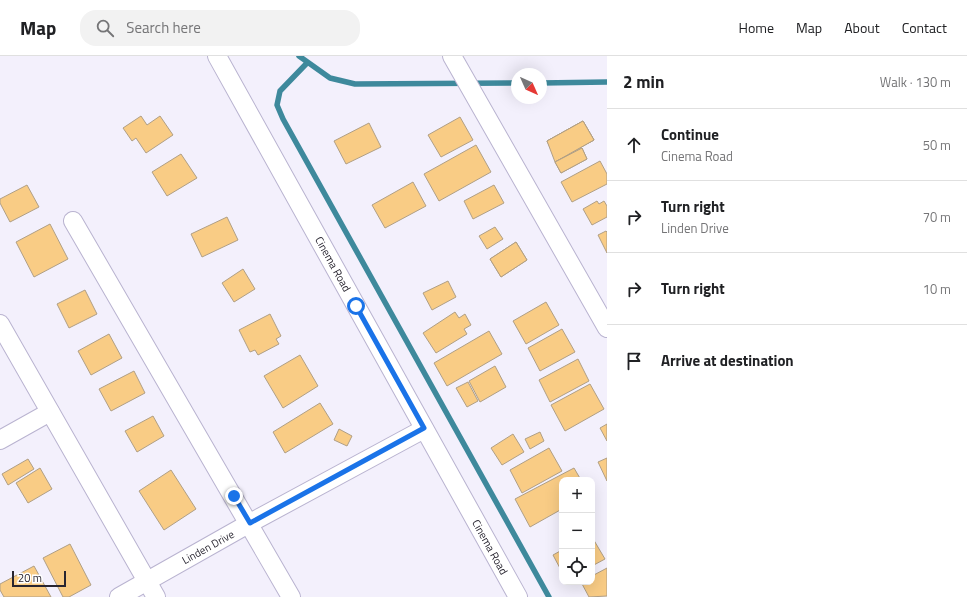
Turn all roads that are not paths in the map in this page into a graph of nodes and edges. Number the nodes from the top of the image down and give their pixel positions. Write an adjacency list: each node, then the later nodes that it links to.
1 (217, 56): 7 (street, Cinema Road)
2 (455, 61): 5 (street)
3 (73, 221): 9 (street)
4 (0, 324): 6 (street)
5 (607, 328)
6 (50, 412): 8 (street); 10 (street)
7 (424, 428): 9 (street, Linden Drive); 14 (street, Cinema Road)
8 (0, 440)
9 (250, 523): 10 (street, Linden Drive); 13 (street)
10 (147, 581): 11 (street, Linden Drive); 12 (street)
11 (119, 597)
12 (156, 597)
13 (291, 597)
14 (518, 597)

